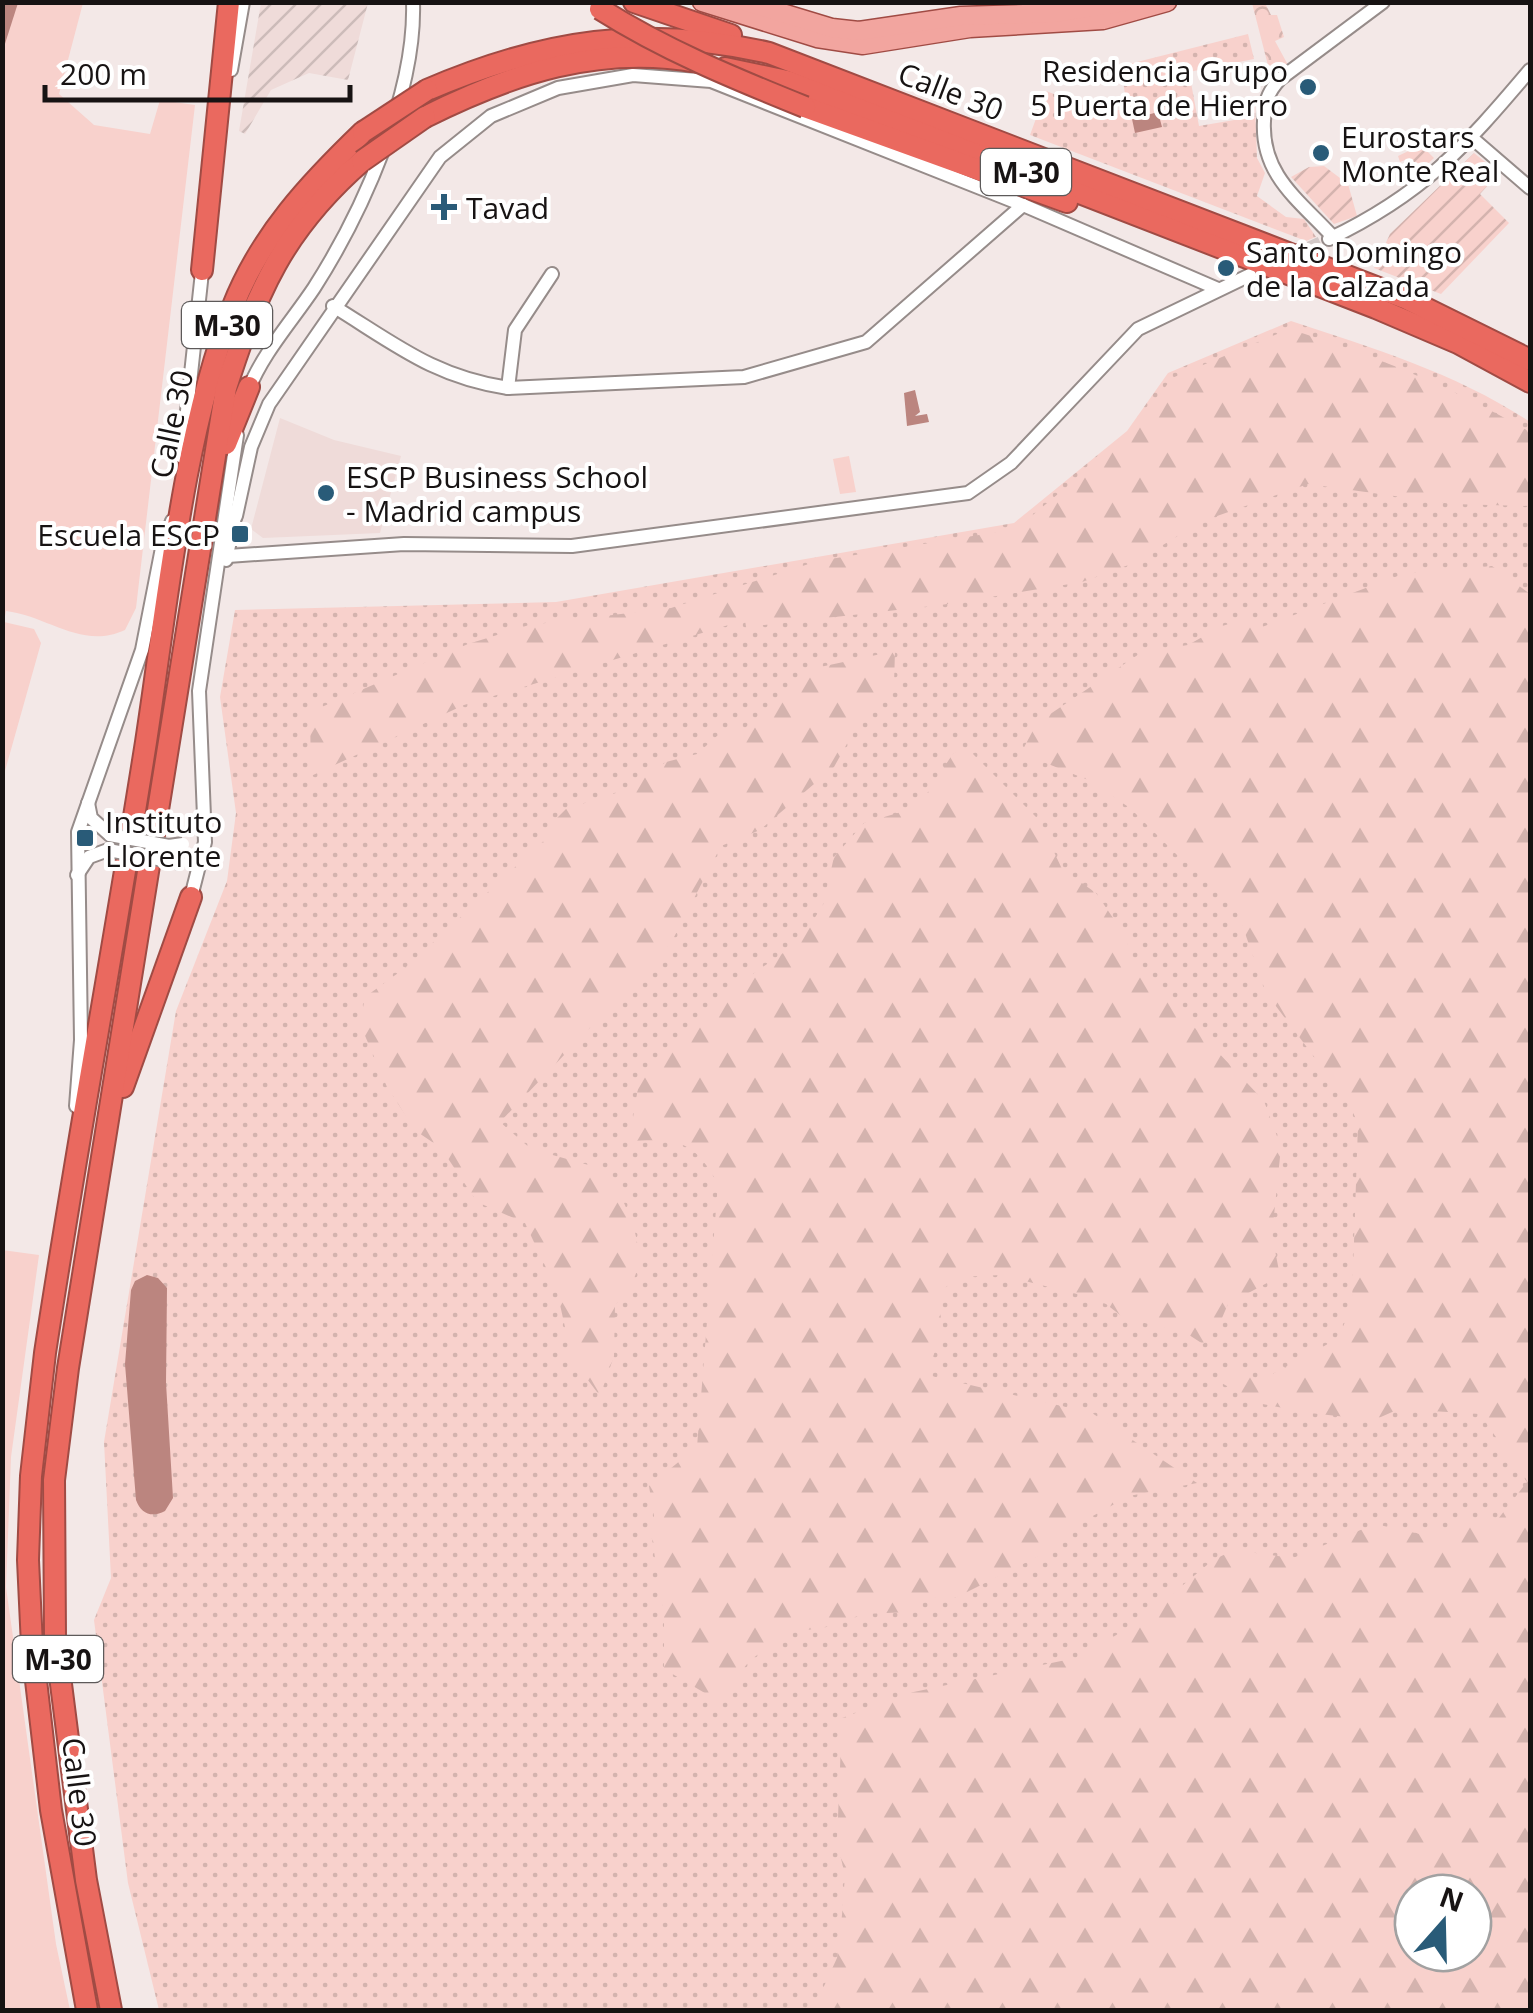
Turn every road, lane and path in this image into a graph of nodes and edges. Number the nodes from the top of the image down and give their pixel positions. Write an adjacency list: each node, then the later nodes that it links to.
1 (229, 2): 17 (highway)
2 (243, 2): 17 (street)
3 (412, 2): 26 (street)
4 (634, 2): 12 (highway)
5 (702, 2): 8 (main road)
6 (746, 2): 11 (main road)
7 (1124, 2): 11 (main road)
8 (1167, 2)
9 (1382, 2): 14 (street)
10 (597, 6): 18 (highway, bridge)
11 (1024, 8)
12 (769, 54): 24 (highway, Calle 30 / M-30); 33 (highway, Calle 30 / M-30, bridge)
13 (1530, 70): 14 (street)
14 (1472, 138): 15 (street)
15 (1530, 188)
16 (1024, 205): 20 (street); 23 (street); 27 (street)
17 (202, 270): 31 (street)
18 (1257, 270): 21 (street); 25 (highway, Calle 30 / M-30); 29 (highway, Calle 30 / M-30, bridge)
19 (552, 274): 27 (street)
20 (1189, 280): 21 (street); 22 (street)
21 (1218, 289): 22 (street)
22 (1200, 297): 32 (street)
23 (334, 306): 27 (street); 30 (street)
24 (1530, 360)
25 (1530, 382)
26 (249, 387): 28 (street); 29 (highway)
27 (508, 388)
28 (234, 450): 30 (street); 34 (street)
29 (216, 469): 41 (highway, Calle 30 / M-30)
30 (236, 516): 32 (street)
31 (173, 518): 33 (highway); 35 (street)
32 (230, 550): 34 (street)
33 (174, 558): 40 (highway, Calle 30 / M-30)
34 (218, 576): 36 (street)
35 (89, 791): 36 (street, bridge); 37 (street)
36 (206, 802): 38 (street)
37 (76, 878): 38 (street, bridge); 39 (street)
38 (192, 897): 41 (highway)
39 (76, 1108): 40 (highway)
40 (78, 1151): 42 (highway, Calle 30 / M-30)
41 (90, 1225): 43 (highway, Calle 30 / M-30)
42 (84, 2004)
43 (111, 2010)

